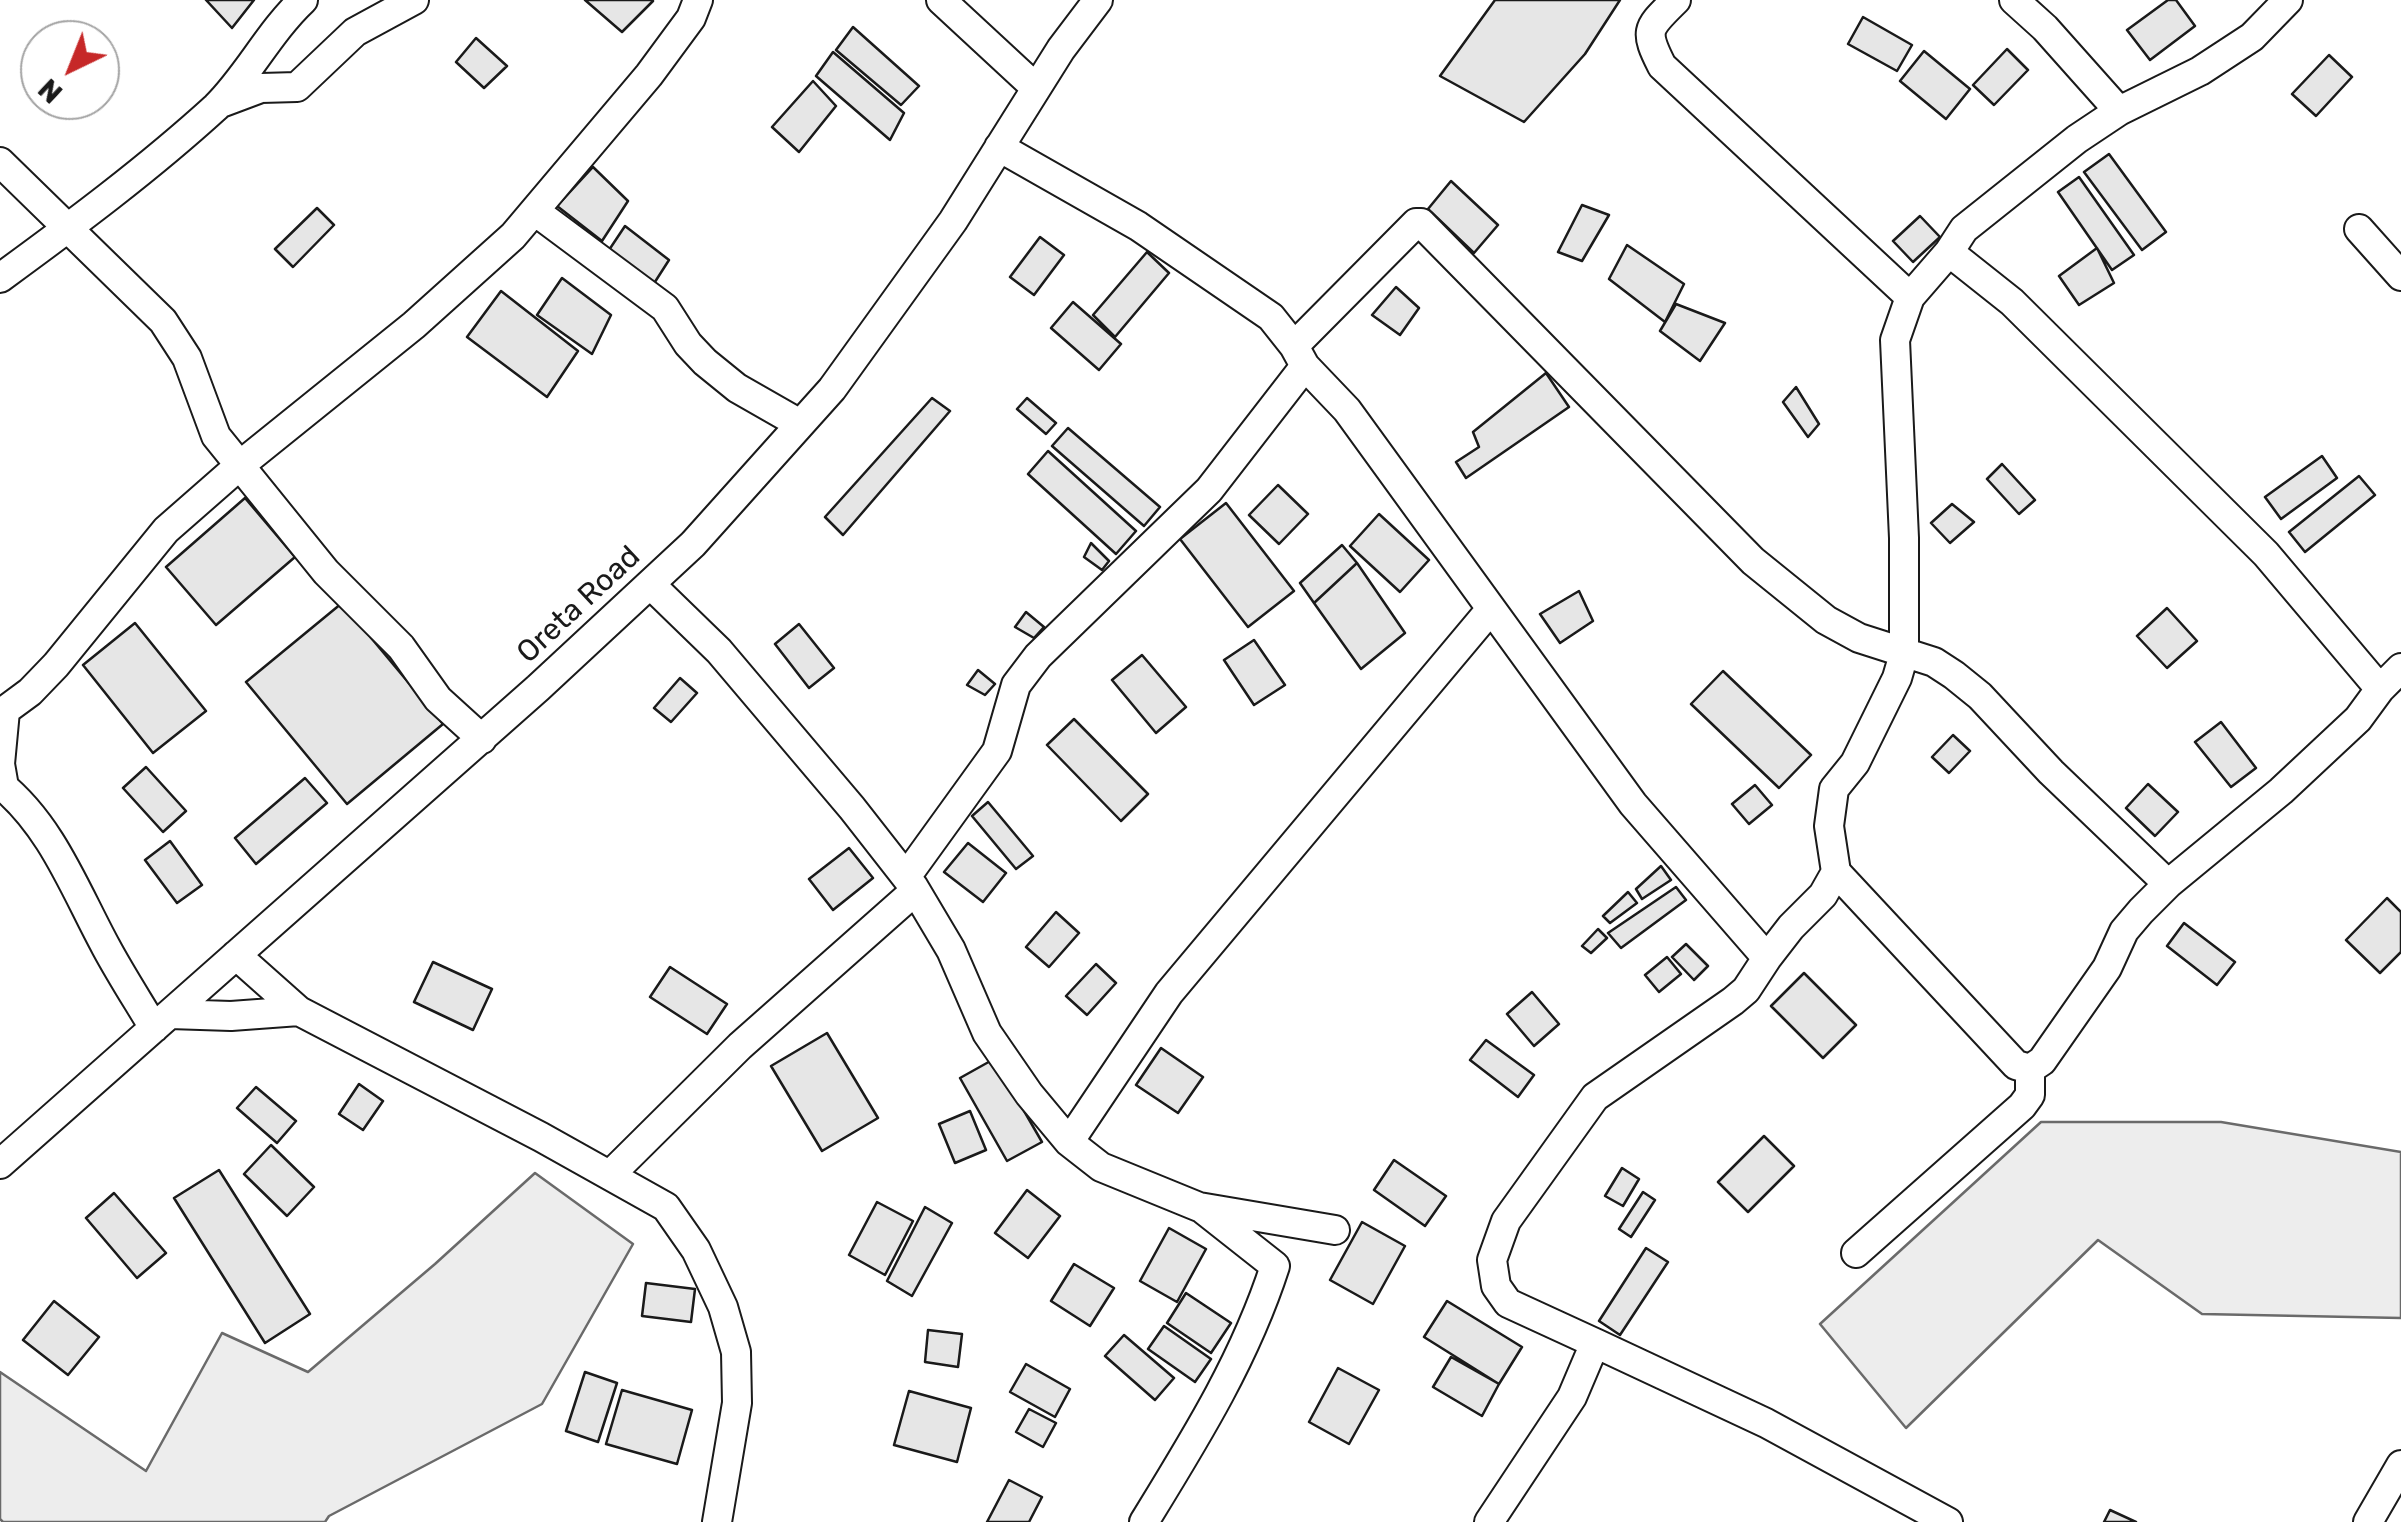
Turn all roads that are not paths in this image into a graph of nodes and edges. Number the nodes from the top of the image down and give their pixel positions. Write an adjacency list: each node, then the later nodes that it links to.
1 (303, 0): 10 (street)
2 (414, 0): 10 (street)
3 (698, 0): 14 (street)
4 (941, 0): 9 (street)
5 (1098, 0): 9 (street, Oreta Road)
6 (1676, 0): 20 (street)
7 (2014, 0): 11 (street)
8 (2288, 0): 11 (street)
9 (1036, 88): 12 (street, Oreta Road)
10 (220, 104): 16 (street)
11 (2119, 110): 17 (street)
12 (999, 147): 21 (street); 22 (street, Oreta Road)
13 (0, 162): 16 (street)
14 (536, 212): 22 (street); 23 (street)
15 (2360, 229): 18 (street)
16 (68, 230): 19 (street); 23 (street)
17 (1949, 252): 20 (street); 28 (street)
18 (2401, 276)
19 (0, 278)
20 (1910, 297): 26 (street)
21 (1300, 356): 25 (street); 26 (street); 33 (street)
22 (800, 424): 24 (street, Oreta Road)
23 (239, 466): 29 (street); 30 (street)
24 (650, 584): 30 (street, Oreta Road); 33 (street)
25 (1491, 609): 36 (street); 40 (street)
26 (1904, 654): 32 (street); 34 (street)
27 (2401, 668): 28 (street)
28 (2380, 689): 34 (street)
29 (2, 712): 31 (street)
30 (482, 738): 35 (street, Oreta Road)
31 (2, 785): 38 (street)
32 (1836, 872): 36 (street); 39 (street)
33 (911, 884): 40 (street); 42 (street)
34 (2168, 884): 39 (street)
35 (236, 955): 37 (street); 38 (street, Oreta Road)
36 (1767, 958): 46 (street)
37 (299, 1011): 38 (street); 42 (street)
38 (162, 1021): 41 (street, Oreta Road)
39 (2030, 1070): 45 (street)
40 (1069, 1142): 43 (street)
41 (0, 1164)
42 (610, 1175): 48 (street)
43 (1199, 1207): 44 (street); 49 (street)
44 (1335, 1230)
45 (1856, 1253)
46 (1596, 1344): 50 (street); 51 (street)
47 (2401, 1465): 52 (street)
48 (718, 1522)
49 (1144, 1522)
50 (1489, 1522)
51 (1948, 1522)
52 (2368, 1522)

